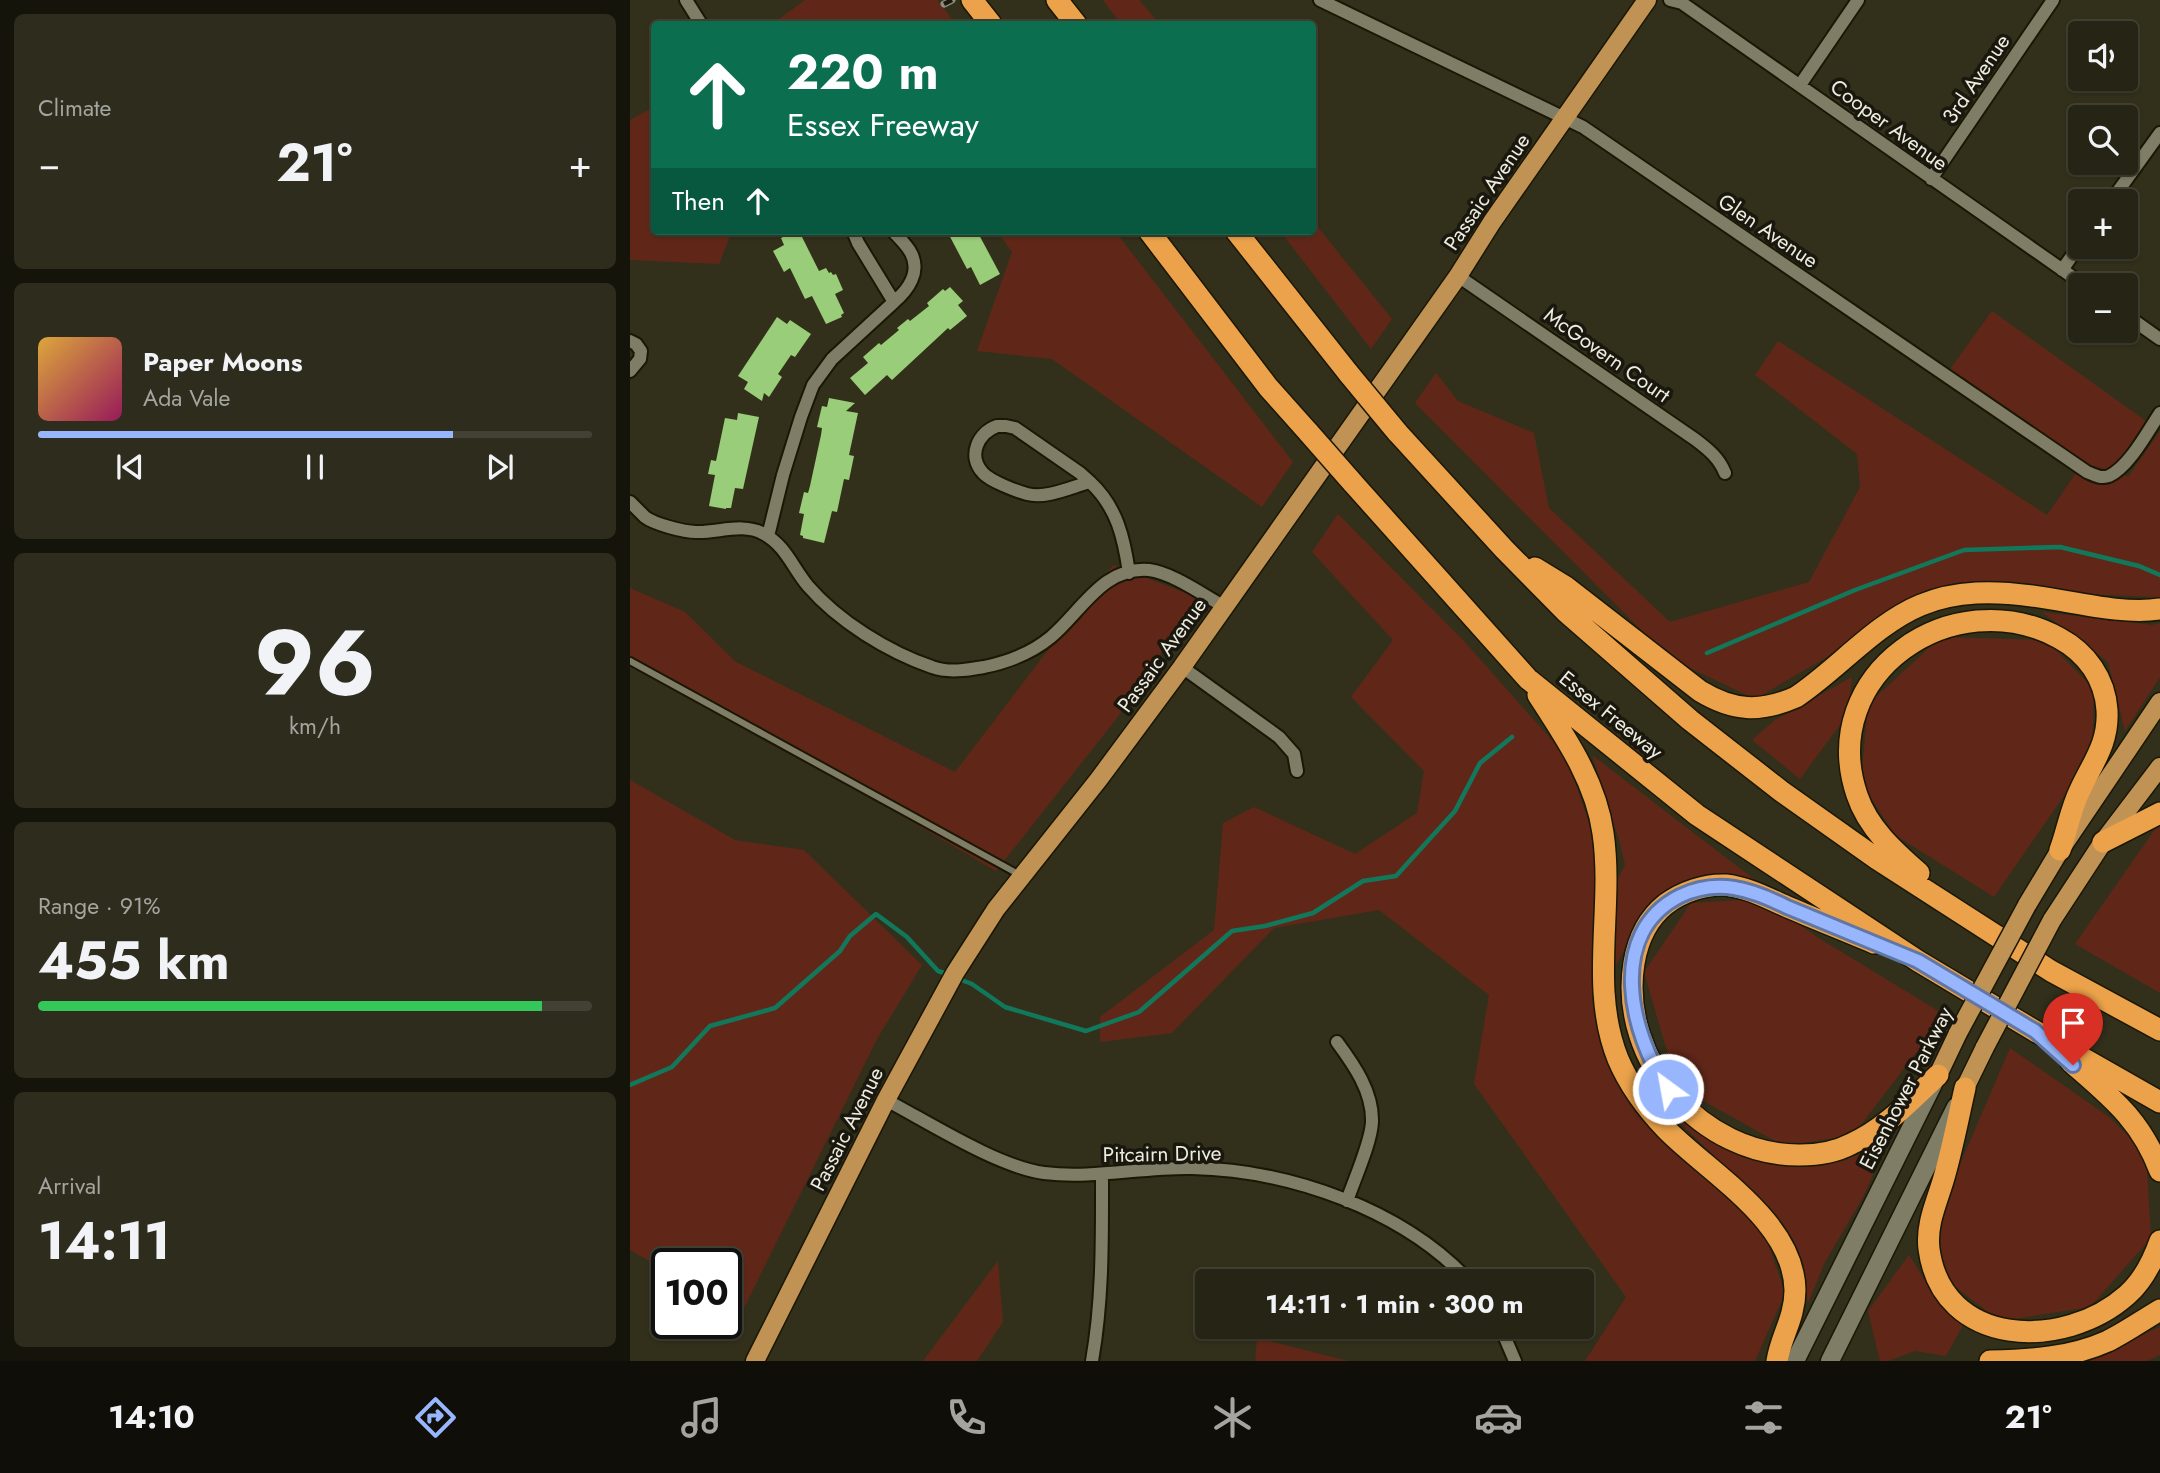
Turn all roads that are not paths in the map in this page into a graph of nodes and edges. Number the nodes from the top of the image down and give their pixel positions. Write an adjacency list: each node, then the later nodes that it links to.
1 (686, 0): 8 (street)
2 (1057, 0): 9 (highway)
3 (1320, 0): 11 (street, Glen Avenue)
4 (1647, 0): 11 (main road, Passaic Avenue)
5 (1670, 0): 10 (street, Cooper Avenue)
6 (1858, 0): 10 (street)
7 (2053, 0): 13 (street, 3rd Avenue)
8 (699, 21)
9 (1074, 21)
10 (1800, 85): 13 (street, Cooper Avenue)
11 (1564, 118): 22 (main road, Passaic Avenue); 28 (street, Glen Avenue)
12 (2160, 133): 14 (street)
13 (1931, 179): 20 (street, Cooper Avenue)
14 (2120, 189)
15 (855, 235): 23 (street)
16 (896, 235): 23 (street)
17 (1152, 235): 39 (highway, Essex Freeway, bridge)
18 (1239, 235): 33 (highway, bridge)
19 (2070, 259): 20 (street)
20 (2062, 270): 21 (street, Cooper Avenue)
21 (2068, 274)
22 (1458, 276): 29 (street, McGovern Court); 35 (main road, Passaic Avenue)
23 (894, 302): 32 (street)
24 (2138, 323): 25 (street)
25 (2160, 339)
26 (630, 341): 27 (street)
27 (630, 371)
28 (2160, 413)
29 (1725, 473)
30 (1090, 482): 30 (street); 34 (street)
31 (630, 502): 32 (street)
32 (768, 537): 34 (street)
33 (1504, 549): 36 (highway); 47 (highway)
34 (1129, 573): 35 (street)
35 (1225, 607): 38 (main road, Passaic Avenue)
36 (2160, 609)
37 (630, 661): 46 (lane)
38 (1182, 667): 42 (street); 46 (main road, Passaic Avenue)
39 (1528, 679): 48 (highway, Essex Freeway); 68 (highway)
40 (2160, 702): 45 (main road, Eisenhower Parkway)
41 (2160, 767): 44 (main road)
42 (1297, 771)
43 (2160, 813): 44 (highway)
44 (2104, 842): 55 (main road, bridge)
45 (2060, 850): 47 (highway); 54 (main road, Eisenhower Parkway, bridge)
46 (1022, 876): 56 (main road, Passaic Avenue)
47 (1968, 916): 49 (highway)
48 (1918, 961): 52 (highway, Essex Freeway); 54 (highway)
49 (2051, 971): 50 (highway); 51 (highway)
50 (2160, 1015)
51 (2160, 1030)
52 (2035, 1031): 57 (highway, Essex Freeway); 58 (highway)
53 (1337, 1042): 60 (street)
54 (1938, 1075): 69 (street, Eisenhower Parkway)
55 (1965, 1088): 61 (highway); 70 (street)
56 (886, 1100): 59 (street, Pitcairn Drive); 65 (main road, Passaic Avenue)
57 (2160, 1102)
58 (2160, 1171)
59 (1102, 1174): 60 (street, Pitcairn Drive); 66 (street)
60 (1347, 1201): 62 (street, Pitcairn Drive)
61 (2160, 1241)
62 (1457, 1269)
63 (2160, 1310): 71 (highway)
64 (1506, 1339): 67 (street)
65 (755, 1361)
66 (1092, 1361)
67 (1515, 1361)
68 (1777, 1361)
69 (1796, 1361)
70 (1830, 1361)
71 (1990, 1361)

